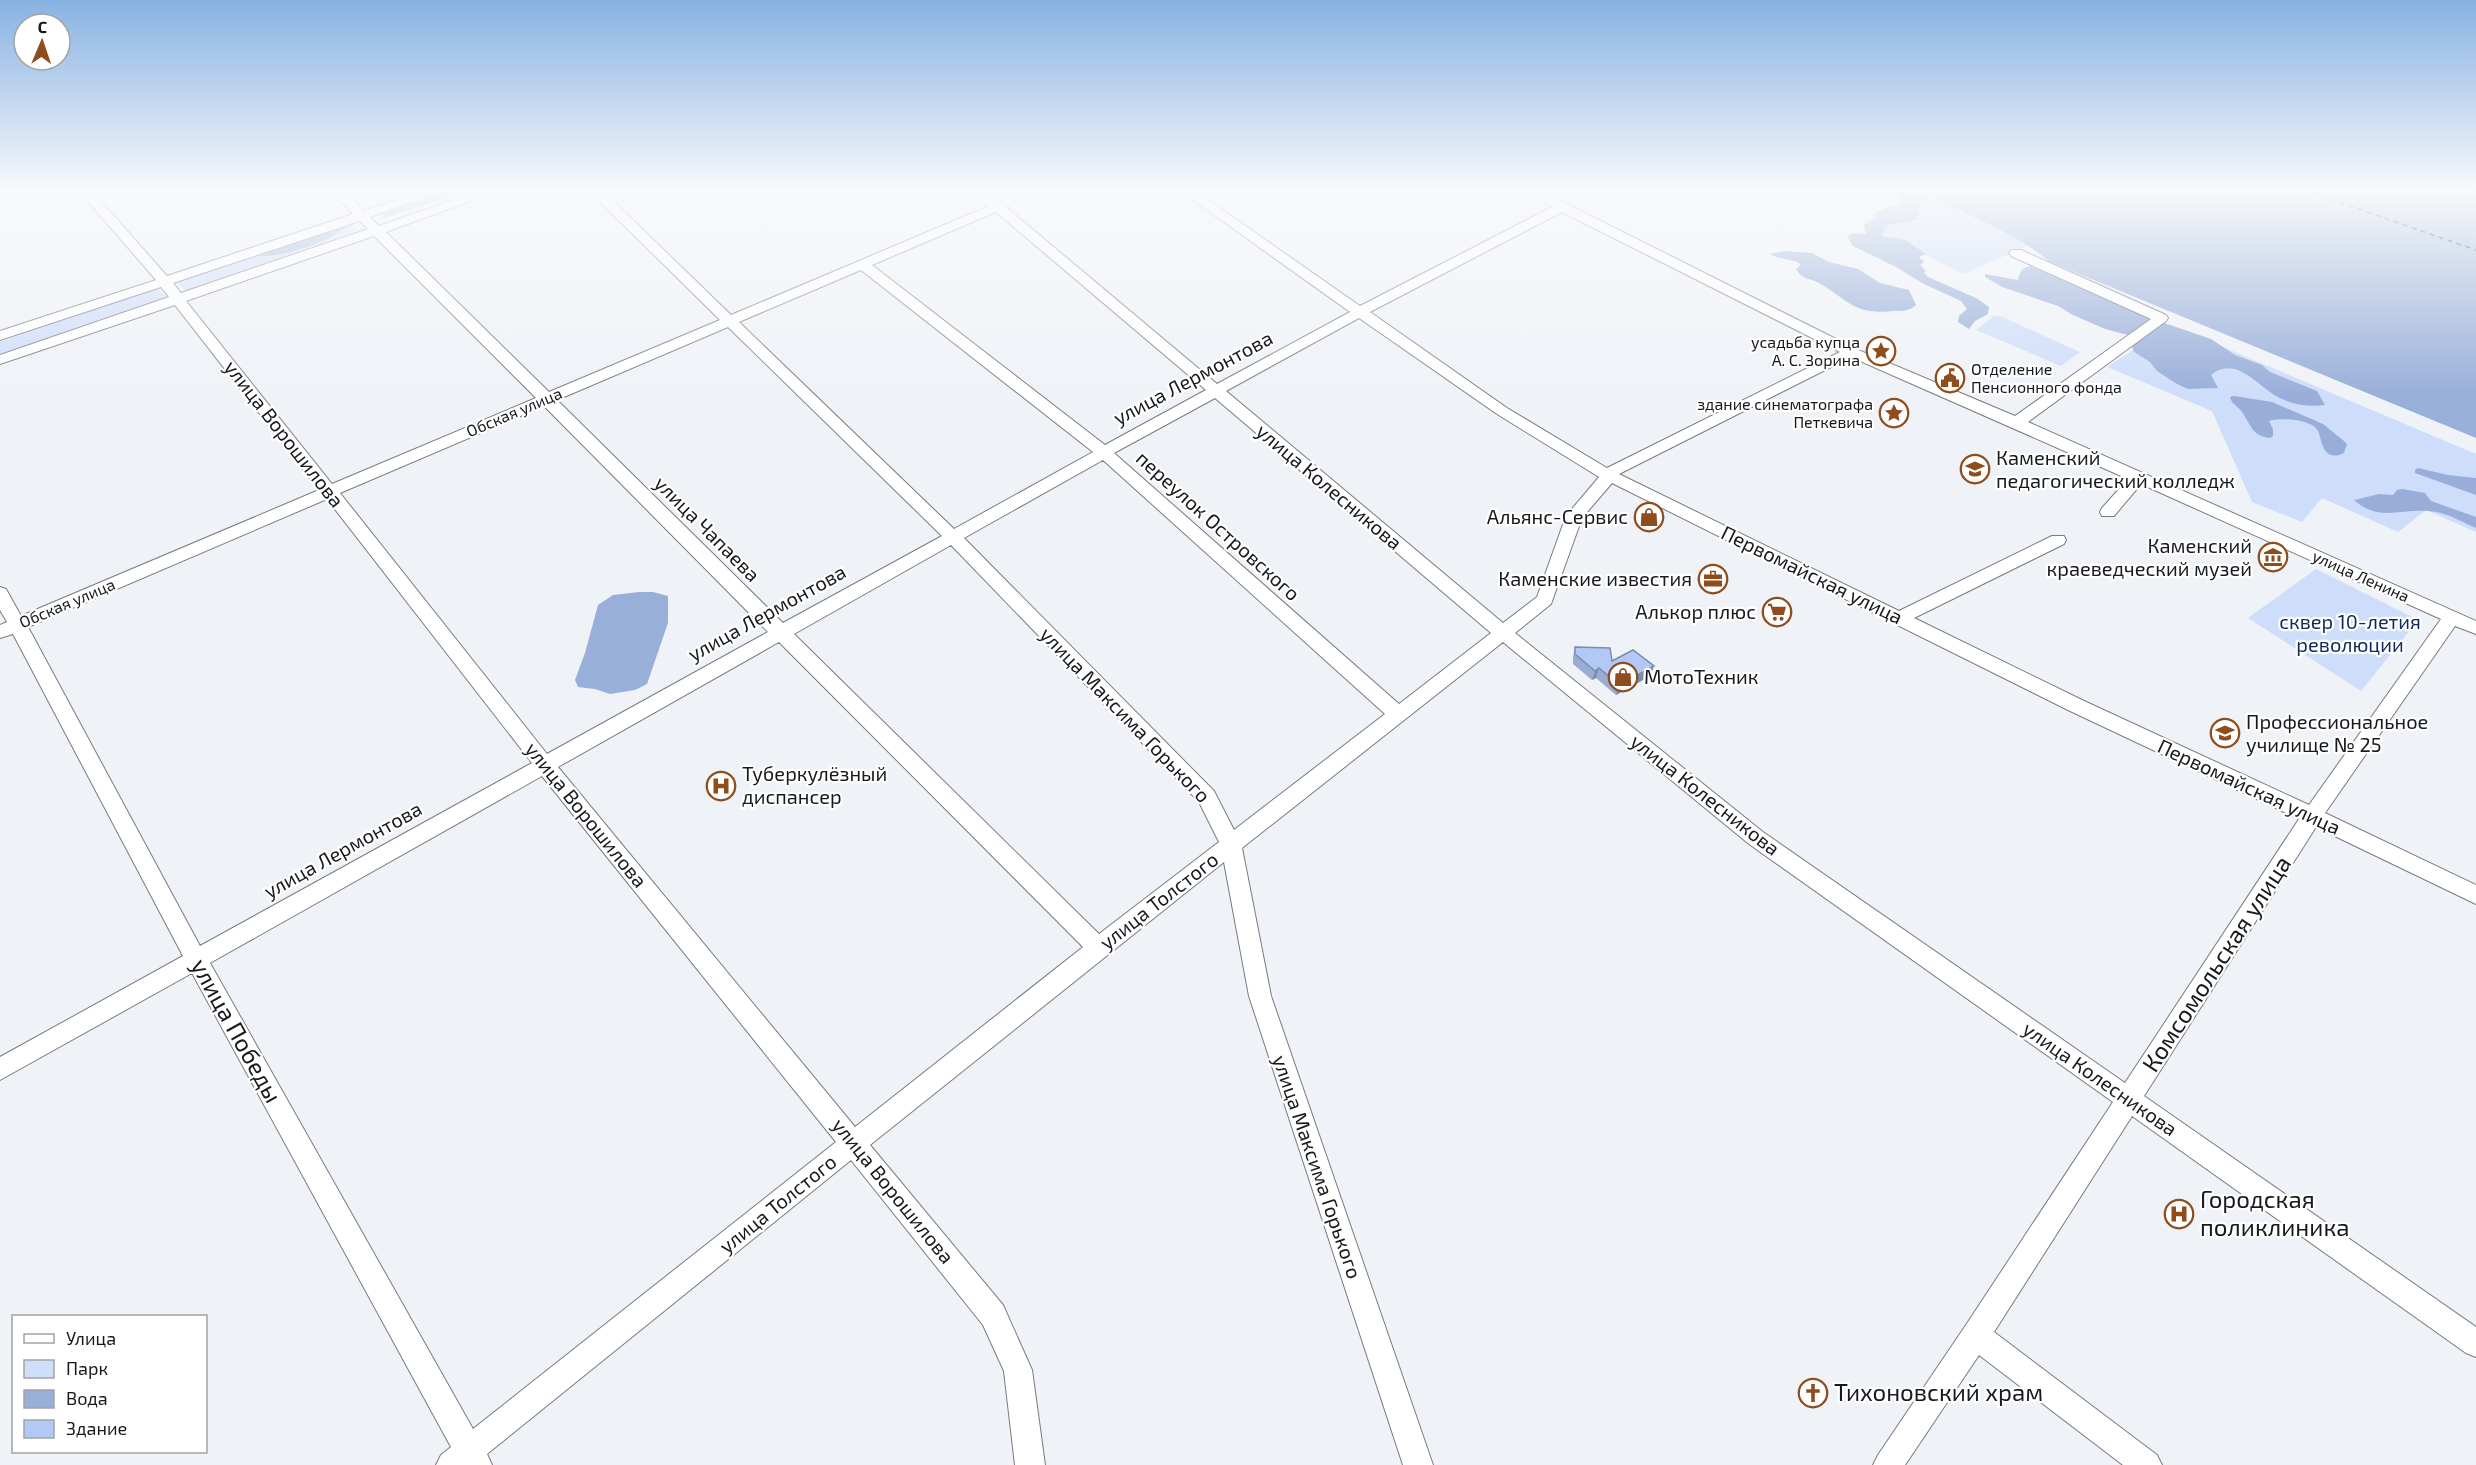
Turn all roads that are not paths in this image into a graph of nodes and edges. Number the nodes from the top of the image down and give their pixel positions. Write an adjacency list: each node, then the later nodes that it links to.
1 (144, 258): 13 (street, улица Ворошилова)
2 (230, 258): 13 (street)
3 (296, 258): 14 (street)
4 (407, 258): 21 (street, улица Чапаева)
5 (666, 258): 16 (street, улица Максима Горького)
6 (875, 258): 12 (street, Обская улица)
7 (1057, 258): 20 (street, улица Колесникова)
8 (1283, 258): 15 (street, Первомайская улица)
9 (1460, 258): 15 (street, улица Лермонтова)
10 (1664, 258): 18 (street, улица Ленина)
11 (2028, 258): 22 (street)
12 (862, 264): 16 (street, Обская улица); 23 (street, переулок Островского)
13 (163, 280): 14 (street, улица Ворошилова); 17 (street)
14 (178, 299): 19 (street); 26 (street, улица Ворошилова)
15 (1361, 313): 20 (street, улица Лермонтова); 24 (street, Первомайская улица)
16 (730, 320): 21 (street, Обская улица); 28 (street, улица Максима Горького)
17 (0, 336)
18 (1851, 352): 22 (street, улица Ленина); 24 (street, улица Толстого)
19 (0, 360)
20 (1215, 392): 23 (street, улица Лермонтова); 35 (street, улица Колесникова)
21 (547, 398): 26 (street, Обская улица); 34 (street, улица Чапаева)
22 (2016, 423): 25 (street, улица Ленина)
23 (1103, 453): 28 (street, улица Лермонтова); 36 (street, переулок Островского)
24 (1608, 475): 31 (street, Первомайская улица); 35 (street, улица Толстого)
25 (2138, 477): 27 (street); 32 (street, улица Ленина)
26 (329, 490): 33 (street, Обская улица); 37 (street, улица Ворошилова)
27 (2108, 512)
28 (952, 536): 34 (street, улица Лермонтова); 39 (street, улица Максима Горького)
29 (2058, 540): 31 (street)
30 (0, 593): 33 (street, улица Победы)
31 (1899, 618): 38 (street, Первомайская улица)
32 (2469, 623): 38 (street, Комсомольская улица)
33 (8, 628): 42 (street, улица Победы)
34 (781, 632): 37 (street, улица Лермонтова); 41 (street, улица Чапаева)
35 (1503, 633): 36 (street, улица Толстого); 44 (street, улица Колесникова)
36 (1398, 715): 39 (street, улица Толстого)
37 (544, 764): 42 (street, улица Лермонтова); 45 (street, улица Ворошилова)
38 (2312, 816): 40 (street, Первомайская улица); 44 (street, Комсомольская улица)
39 (1231, 845): 41 (street, улица Толстого); 51 (street, улица Максима Горького)
40 (2476, 895)
41 (1098, 948): 45 (street, улица Толстого)
42 (196, 959): 43 (street, улица Лермонтова); 48 (street, улица Победы)
43 (0, 1069)
44 (2129, 1099): 46 (street, Комсомольская улица); 47 (street, улица Колесникова)
45 (854, 1143): 48 (street, улица Толстого); 50 (street, улица Ворошилова)
46 (1976, 1335): 52 (street, Комсомольская улица); 53 (street)
47 (2476, 1343)
48 (473, 1458): 49 (street, улица Толстого)
49 (451, 1465)
50 (1030, 1465)
51 (1418, 1465)
52 (1888, 1465)
53 (2148, 1465)

